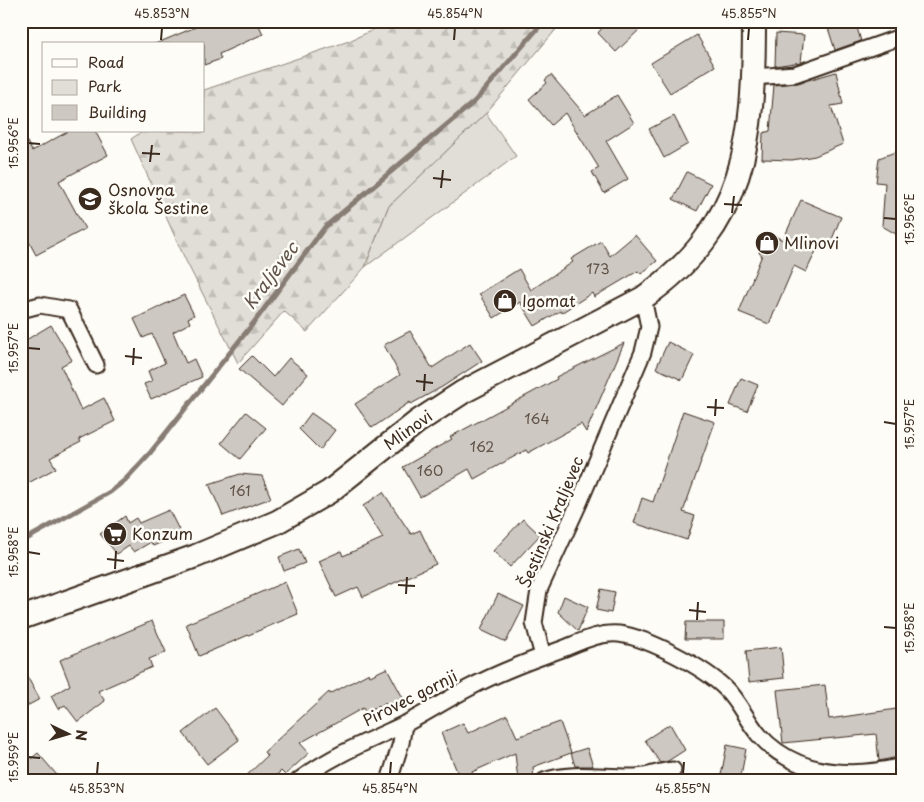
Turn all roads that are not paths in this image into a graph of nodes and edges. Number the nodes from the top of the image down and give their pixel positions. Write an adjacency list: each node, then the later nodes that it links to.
1 (754, 21): 3 (main road, Mlinovi)
2 (903, 36): 3 (street)
3 (754, 77): 4 (main road, Mlinovi)
4 (643, 298): 7 (main road, Mlinovi); 8 (street, Šestinski Kraljevec)
5 (21, 310): 6 (street)
6 (96, 365)
7 (21, 618)
8 (543, 656): 9 (street, Pirovec gornji); 10 (street)
9 (404, 724): 12 (street, Pirovec gornji); 13 (street)
10 (903, 766)
11 (672, 770): 14 (street)
12 (298, 781)
13 (389, 781)
14 (544, 781)

